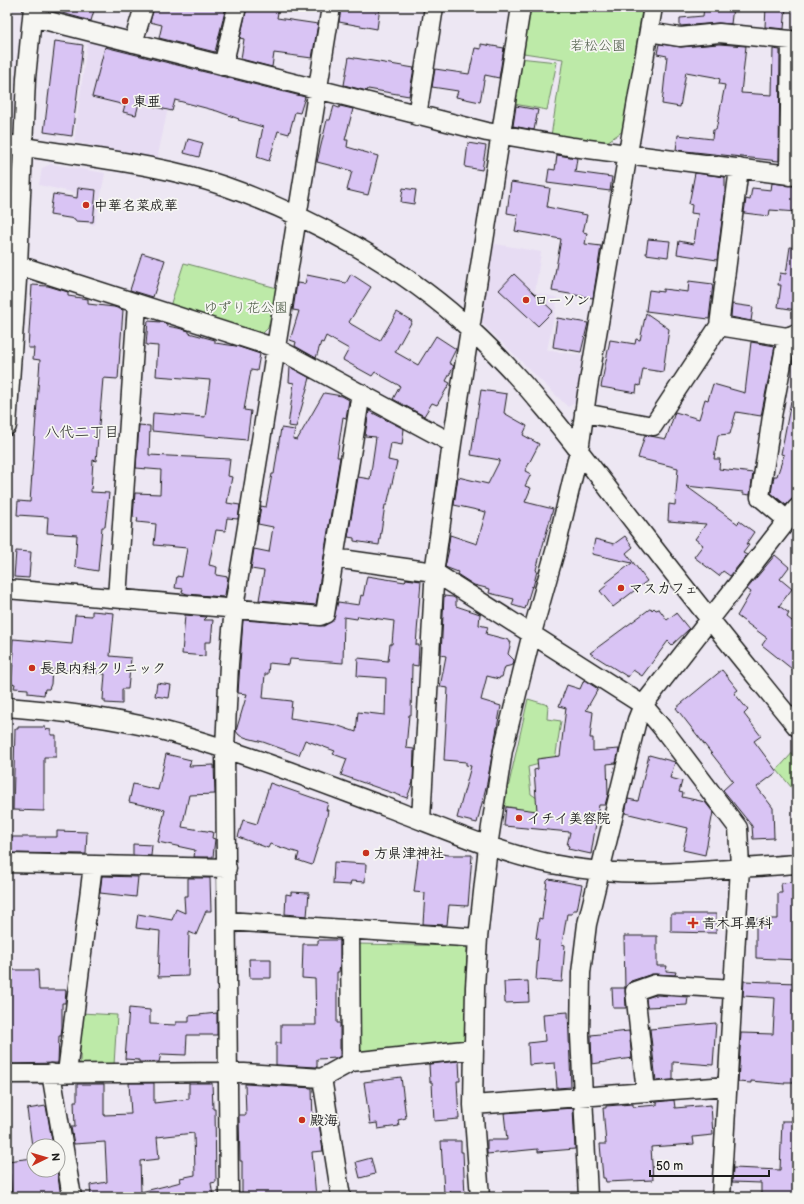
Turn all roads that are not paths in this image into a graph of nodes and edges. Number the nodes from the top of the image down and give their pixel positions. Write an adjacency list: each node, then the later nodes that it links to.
1 (144, 7): 9 (street)
2 (237, 7): 10 (street)
3 (331, 7): 11 (street)
4 (434, 7): 12 (street)
5 (521, 7): 13 (street)
6 (653, 7): 8 (street)
7 (32, 12): 9 (street); 14 (street)
8 (649, 32): 15 (street); 17 (street)
9 (133, 43): 10 (street)
10 (223, 66): 11 (street)
11 (317, 90): 12 (street); 18 (street)
12 (417, 116): 13 (street)
13 (500, 134): 15 (street); 22 (street)
14 (14, 145): 18 (street); 19 (street)
15 (628, 154): 16 (street); 26 (street)
16 (739, 168): 17 (street); 21 (street)
17 (793, 176)
18 (298, 216): 22 (street); 24 (street)
19 (12, 264): 20 (street); 27 (street)
20 (137, 304): 24 (street); 34 (street)
21 (718, 326): 23 (street); 26 (street)
22 (471, 330): 28 (street); 29 (street)
23 (792, 335): 30 (street)
24 (276, 348): 25 (street); 35 (street)
25 (361, 394): 28 (street); 31 (street)
26 (584, 413): 29 (street)
27 (7, 426)
28 (452, 443): 32 (street)
29 (580, 451): 36 (street); 37 (street)
30 (792, 514): 36 (street)
31 (334, 558): 32 (street); 35 (street)
32 (434, 572): 37 (street); 42 (street)
33 (7, 589): 34 (street)
34 (118, 598): 35 (street)
35 (234, 608): 41 (street)
36 (709, 620): 38 (street); 40 (street)
37 (532, 633): 38 (street); 43 (street)
38 (643, 705): 47 (street); 49 (street)
39 (7, 707): 41 (street)
40 (797, 727)
41 (225, 748): 42 (street); 48 (street)
42 (421, 820): 43 (street)
43 (488, 846): 49 (street); 52 (street)
44 (7, 863): 46 (street)
45 (797, 864): 47 (street)
46 (93, 865): 48 (street); 57 (street)
47 (740, 867): 49 (street); 53 (street)
48 (227, 868): 50 (street)
49 (599, 872): 62 (street)
50 (227, 920): 51 (street); 56 (street)
51 (350, 929): 52 (street); 55 (street)
52 (478, 938): 54 (street)
53 (733, 989): 60 (street); 61 (street)
54 (474, 1049): 55 (street); 63 (street)
55 (351, 1062): 59 (street)
56 (228, 1072): 57 (street); 59 (street); 65 (street)
57 (59, 1073): 58 (street); 64 (street)
58 (7, 1074)
59 (322, 1078): 66 (street)
60 (727, 1086): 61 (street); 69 (street)
61 (646, 1092): 62 (street)
62 (583, 1096): 63 (street); 68 (street)
63 (473, 1105): 67 (street)
64 (72, 1197)
65 (230, 1197)
66 (341, 1197)
67 (480, 1197)
68 (588, 1197)
69 (721, 1197)

